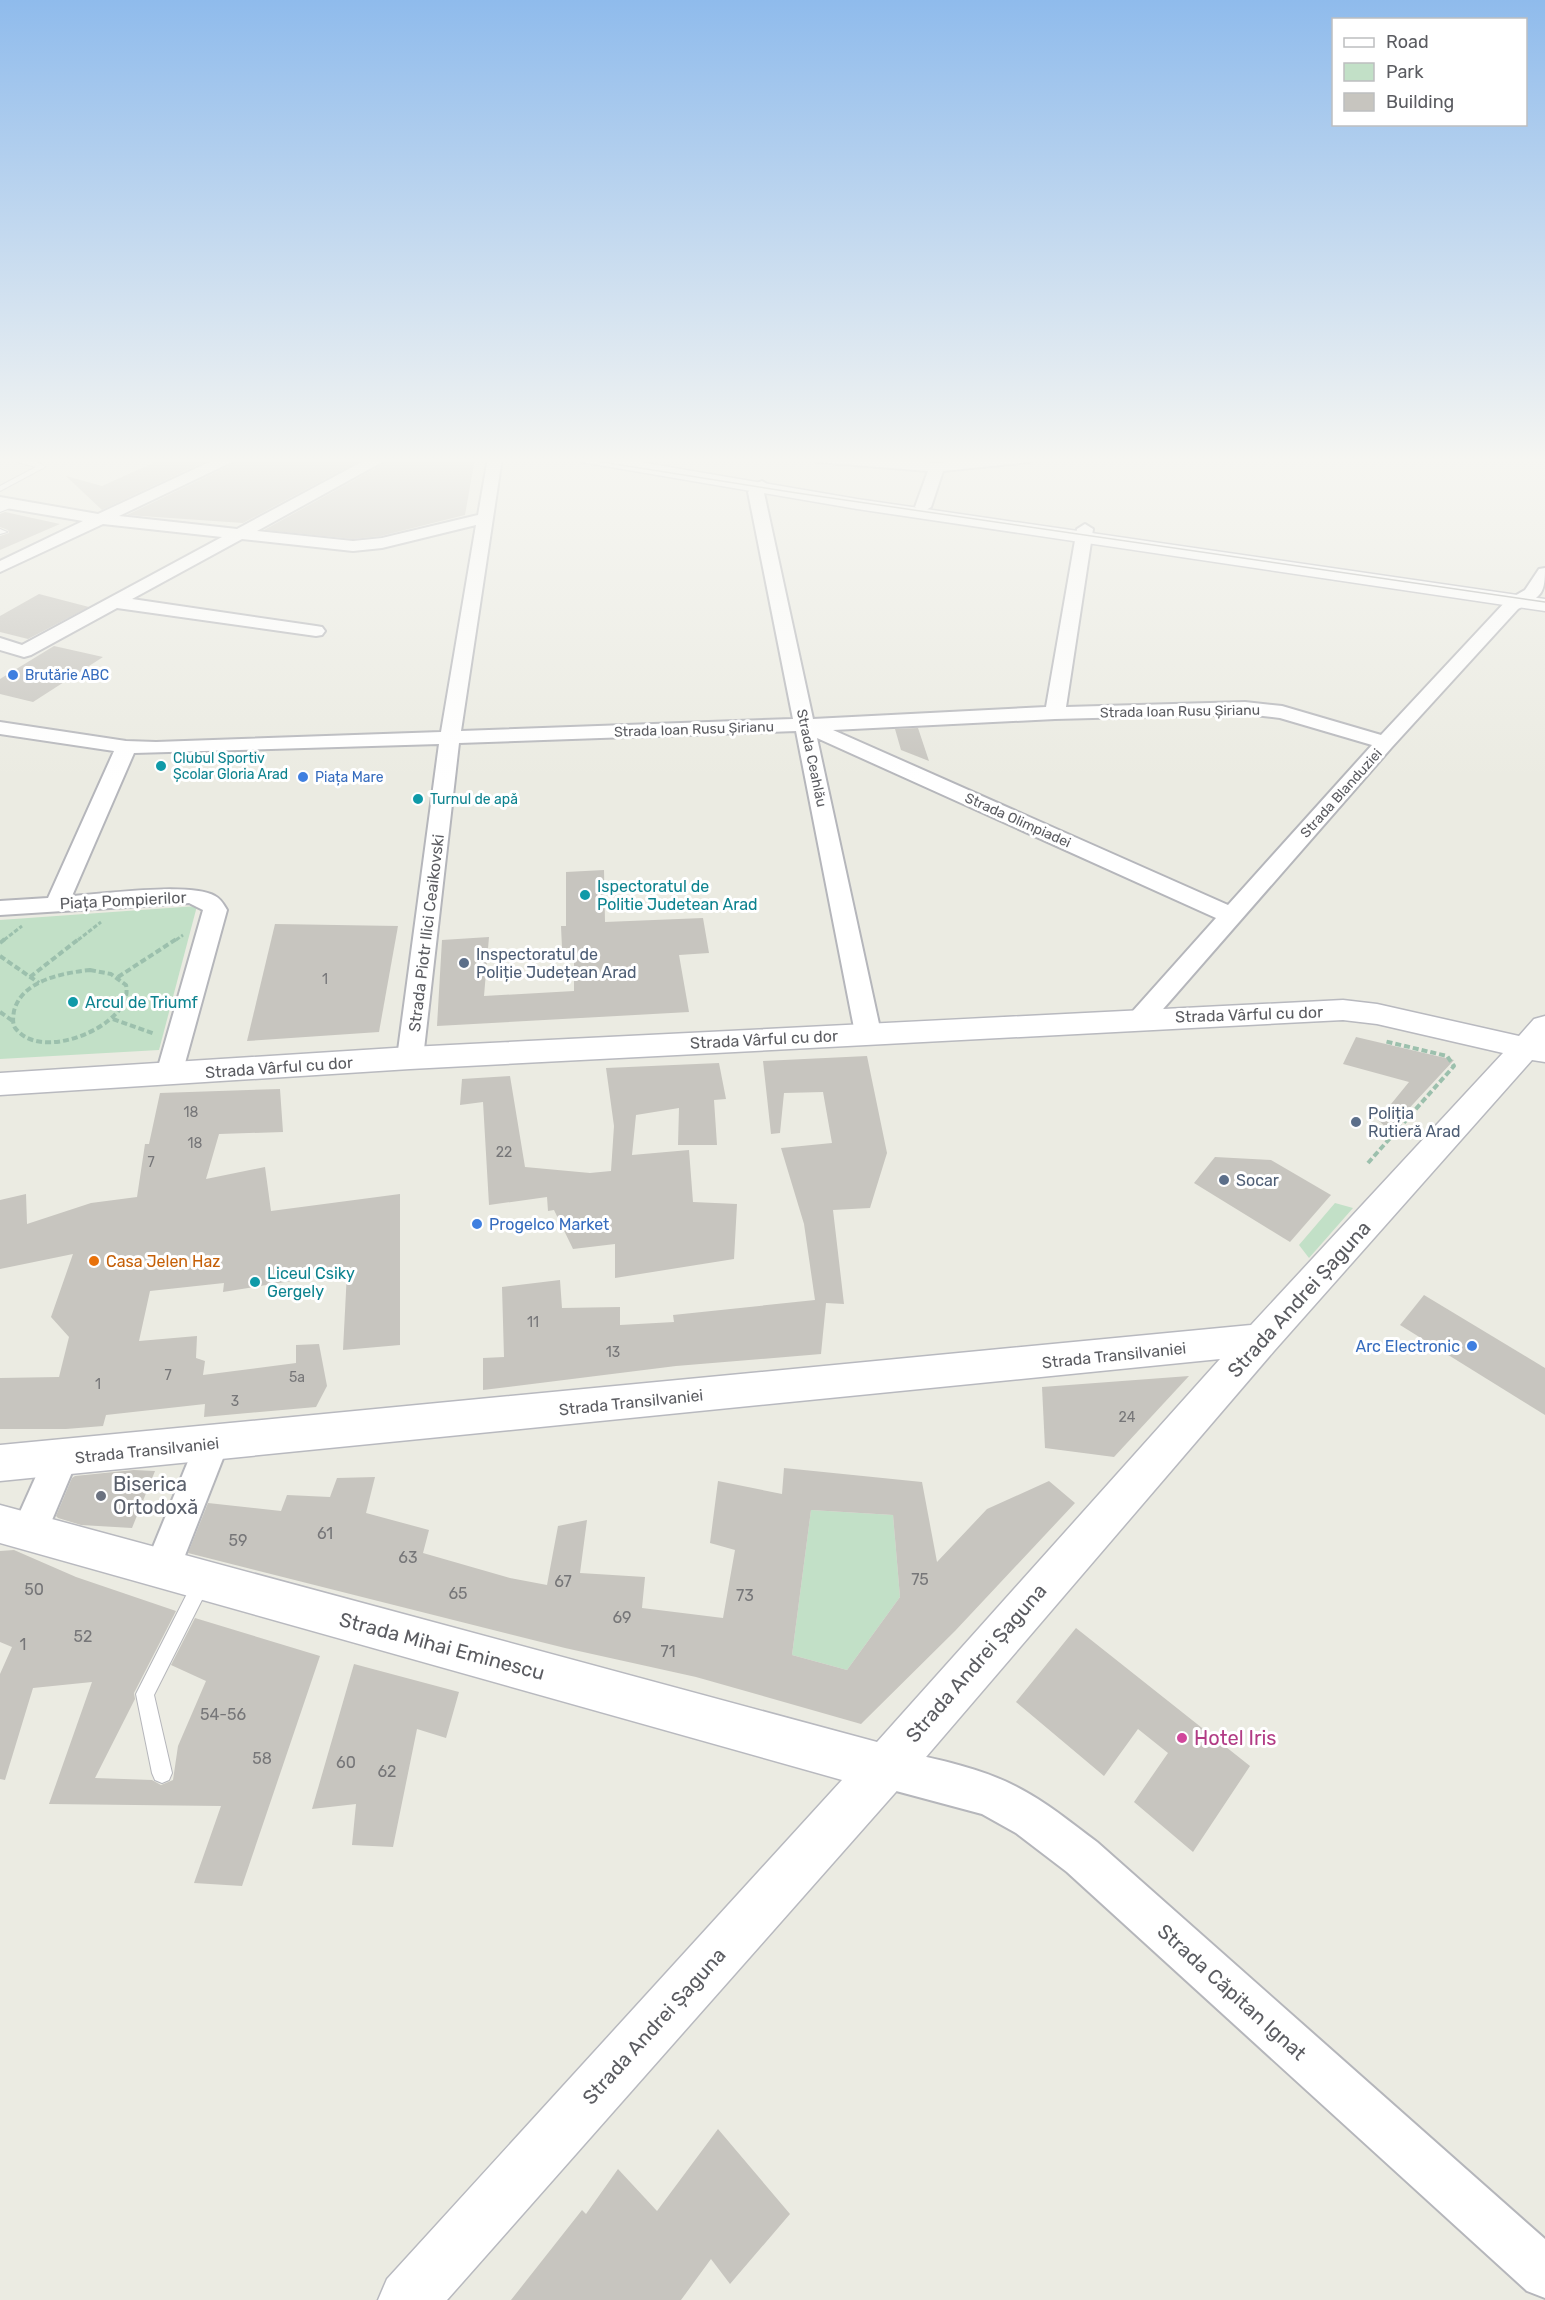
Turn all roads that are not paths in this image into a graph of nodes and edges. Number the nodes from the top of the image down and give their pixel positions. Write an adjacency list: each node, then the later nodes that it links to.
1 (182, 565): 8 (street)
2 (477, 565): 14 (street, Strada Piotr Ilici Ceaikovski)
3 (771, 565): 12 (street, Strada Ceahlău)
4 (1080, 565): 11 (street)
5 (1305, 565): 7 (main road)
6 (1545, 573): 7 (street, Strada Blanduziei)
7 (1535, 599): 15 (street, Strada Blanduziei)
8 (114, 602): 9 (street); 10 (street)
9 (316, 631)
10 (0, 644)
11 (1055, 713): 12 (street, Strada Ioan Rusu Șirianu); 15 (street, Strada Ioan Rusu Șirianu)
12 (805, 725): 14 (street, Strada Ioan Rusu Șirianu); 19 (street, Strada Olimpiadei); 21 (street, Strada Ceahlău)
13 (0, 728): 16 (street, Strada Ioan Rusu Șirianu)
14 (450, 737): 16 (street, Strada Ioan Rusu Șirianu); 23 (street, Strada Piotr Ilici Ceaikovski)
15 (1385, 743): 19 (street, Strada Blanduziei)
16 (126, 747): 17 (street)
17 (57, 904): 18 (street, Piața Pompierilor); 24 (street, Piața Pompierilor)
18 (0, 908)
19 (1232, 916): 20 (street, Strada Blanduziei)
20 (1141, 1018): 21 (main road, Strada Vârful cu dor); 22 (main road, Strada Vârful cu dor)
21 (868, 1033): 23 (main road, Strada Vârful cu dor)
22 (1538, 1042): 26 (main road, Strada Andrei Șaguna)
23 (410, 1058): 24 (main road, Strada Vârful cu dor)
24 (169, 1074): 25 (main road, Strada Vârful cu dor)
25 (0, 1084)
26 (1261, 1340): 27 (main road, Strada Transilvaniei); 33 (main road, Strada Andrei Șaguna)
27 (212, 1443): 28 (main road, Strada Transilvaniei); 31 (street)
28 (61, 1458): 29 (main road, Strada Transilvaniei); 30 (street)
29 (0, 1463)
30 (14, 1528): 31 (main road, Strada Mihai Eminescu)
31 (162, 1569): 32 (main road, Strada Mihai Eminescu)
32 (203, 1580): 33 (main road, Strada Mihai Eminescu); 34 (lane)
33 (885, 1768): 35 (street, Strada Căpitan Ignat); 36 (main road, Strada Andrei Șaguna)
34 (162, 1773)
35 (1545, 2272)
36 (408, 2300)

